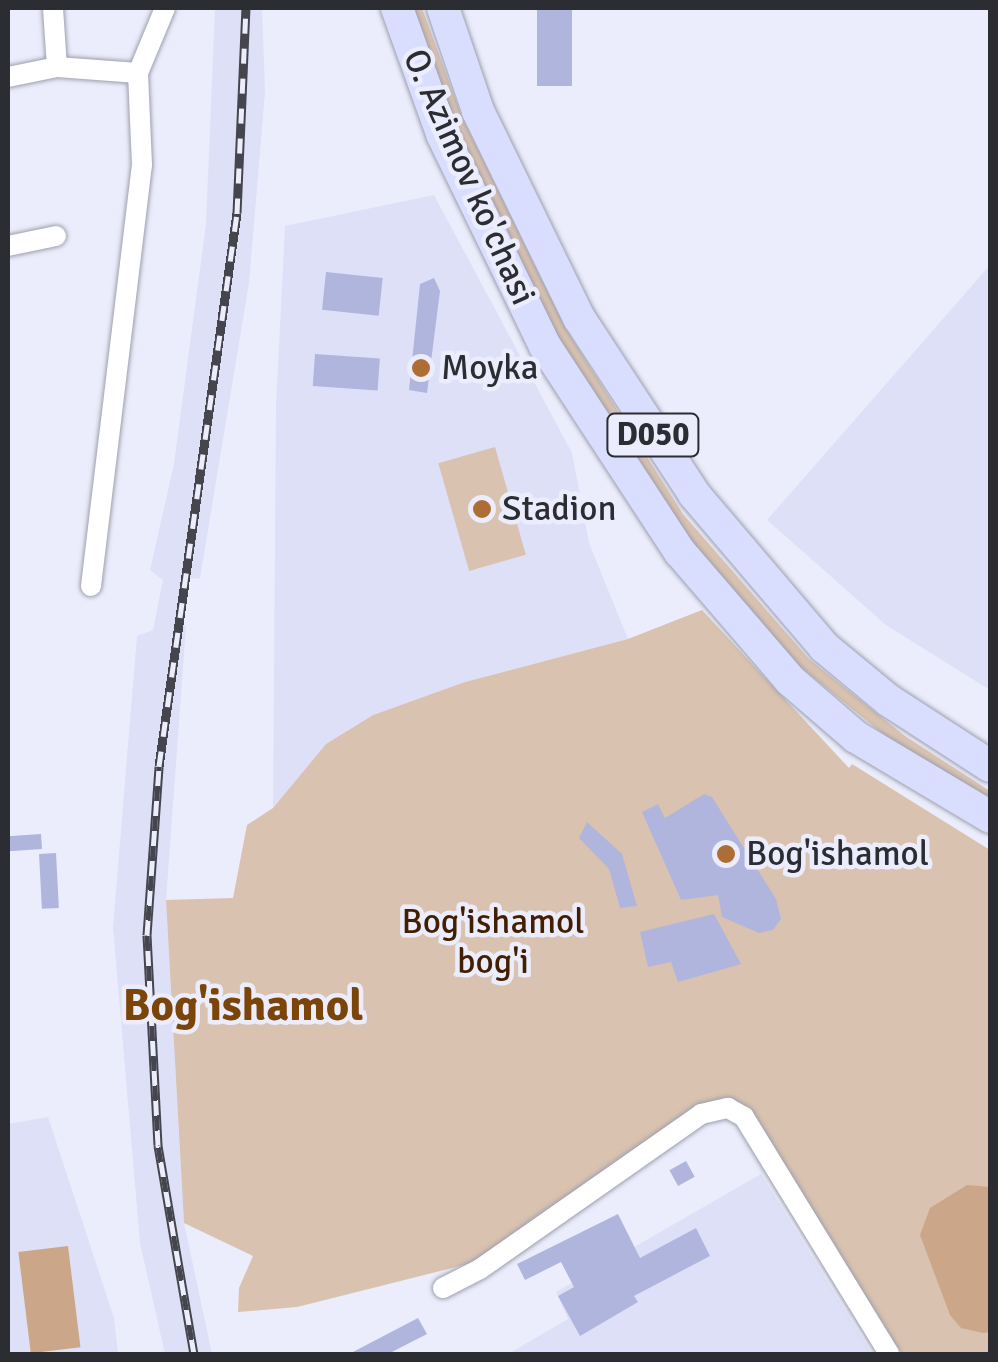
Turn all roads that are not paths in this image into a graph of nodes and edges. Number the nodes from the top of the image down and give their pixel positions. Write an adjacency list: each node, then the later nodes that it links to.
1 (52, 8): 5 (street)
2 (165, 8): 6 (street)
3 (397, 8): 12 (main road, O. Azimov ko'chasi / D050)
4 (443, 8): 11 (main road, O. Azimov ko'chasi / D050)
5 (57, 67): 6 (street); 7 (street)
6 (138, 73): 10 (street)
7 (8, 77)
8 (56, 236): 9 (street)
9 (8, 246)
10 (91, 586)
11 (990, 766)
12 (990, 817)
13 (443, 1288): 14 (street)
14 (889, 1354)

